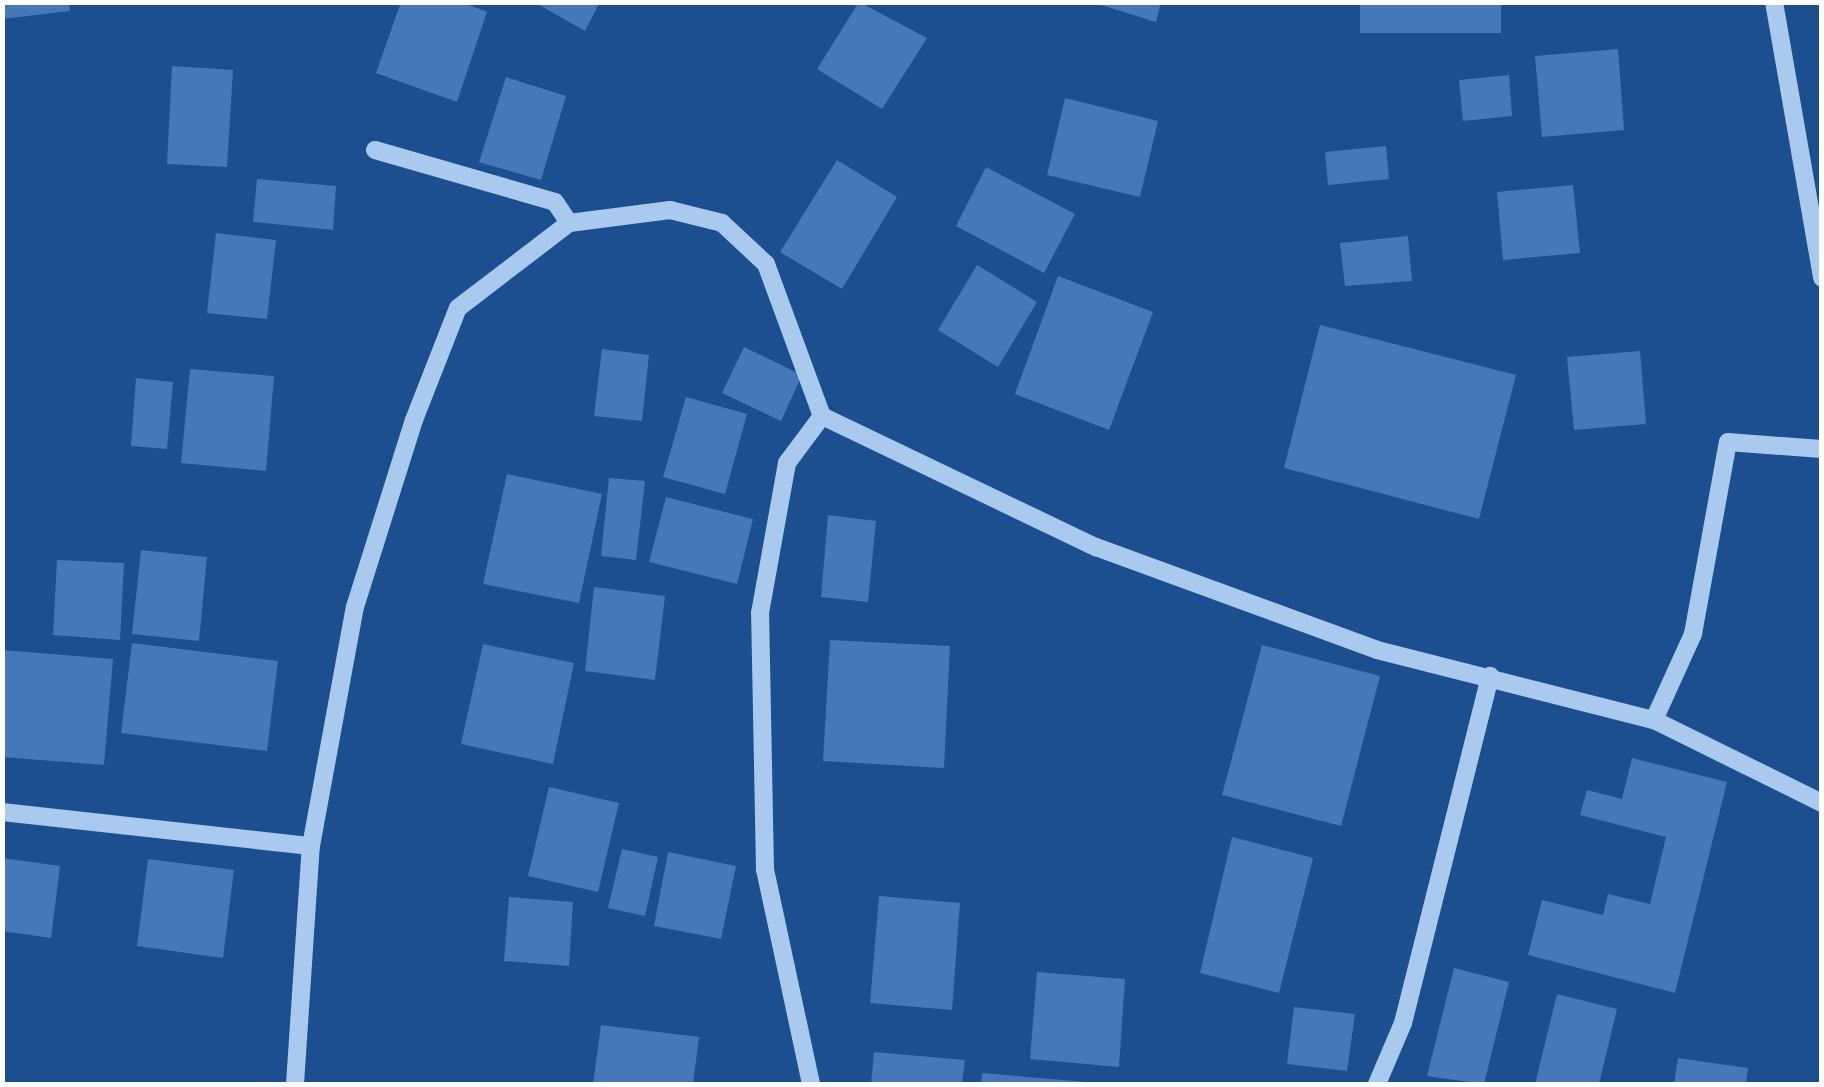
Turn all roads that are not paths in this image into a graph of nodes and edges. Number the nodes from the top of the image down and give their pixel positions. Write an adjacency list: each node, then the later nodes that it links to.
1 (1774, 2): 4 (street)
2 (375, 150): 3 (street)
3 (569, 223): 5 (street); 11 (street)
4 (1822, 278)
5 (822, 416): 7 (street); 13 (street)
6 (1822, 449): 8 (street)
7 (1490, 676): 8 (street); 14 (street)
8 (1654, 720): 9 (street)
9 (1822, 803)
10 (2, 812): 11 (street)
11 (311, 846): 12 (street)
12 (295, 1084)
13 (812, 1084)
14 (1376, 1084)

